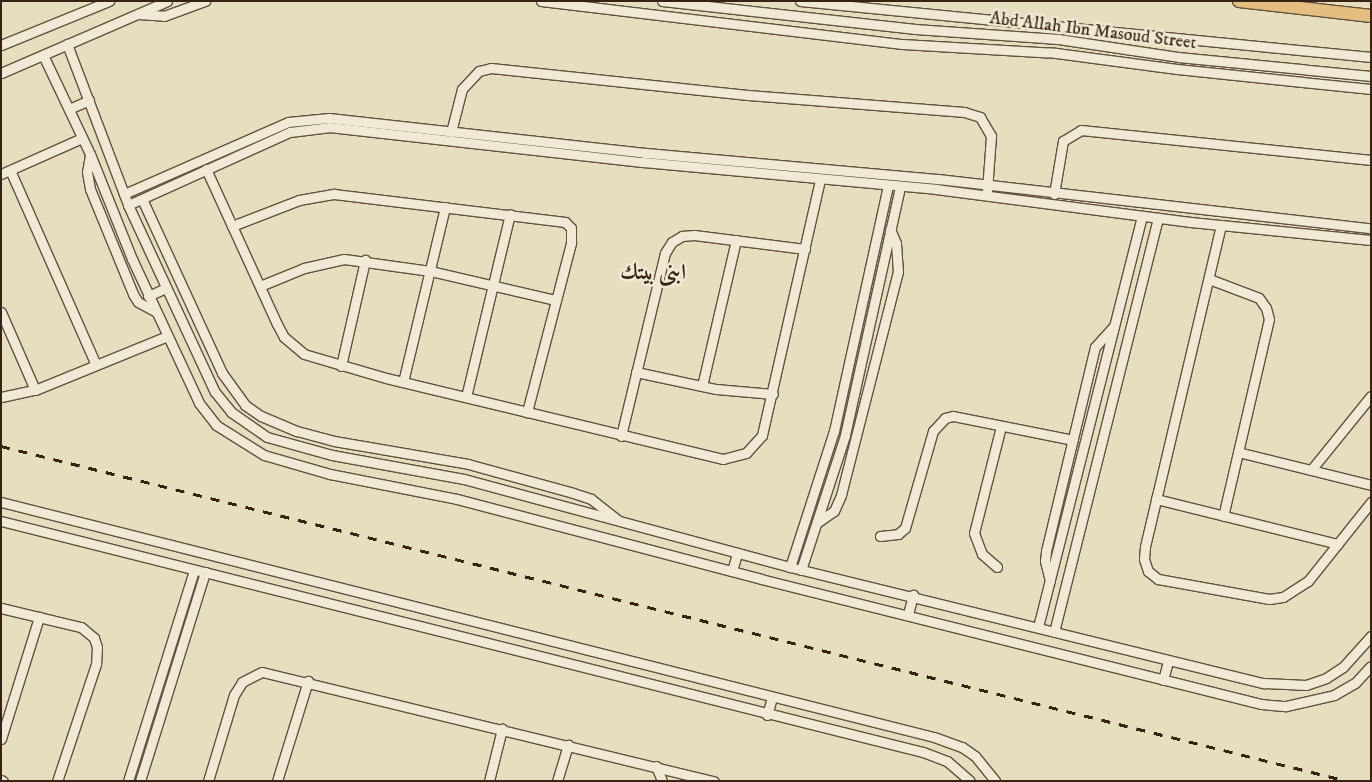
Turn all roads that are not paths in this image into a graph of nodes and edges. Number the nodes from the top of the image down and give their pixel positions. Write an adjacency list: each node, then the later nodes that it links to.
1 (109, 1): 17 (street)
2 (167, 1): 9 (street)
3 (205, 1): 9 (street)
4 (541, 1): 10 (street)
5 (662, 1): 8 (street, Abd Allah Ibn Masoud Street); 10 (street)
6 (800, 1): 21 (street, Abd Allah Ibn Masoud Street)
7 (1239, 1): 11 (highway)
8 (756, 12): 12 (street, Abd Allah Ibn Masoud Street); 13 (street)
9 (138, 14): 16 (street)
10 (660, 15): 13 (street)
11 (1371, 16)
12 (851, 23): 14 (street); 15 (street, Abd Allah Ibn Masoud Street)
13 (755, 26): 14 (street)
14 (850, 38): 18 (street)
15 (1058, 39): 18 (street); 20 (street, Abd Allah Ibn Masoud Street)
16 (67, 44): 19 (street); 28 (street)
17 (1, 45)
18 (1056, 53): 23 (street)
19 (43, 54): 24 (street); 29 (street)
20 (1178, 57): 22 (street, Abd Allah Ibn Masoud Street); 23 (street)
21 (1371, 57)
22 (1274, 67): 25 (street, Abd Allah Ibn Masoud Street); 26 (street)
23 (1177, 70): 26 (street)
24 (1, 73)
25 (1371, 76)
26 (1272, 79): 27 (street)
27 (1371, 89)
28 (89, 100): 29 (street); 47 (street)
29 (68, 109): 34 (street)
30 (400, 126): 31 (street); 32 (street); 33 (street)
31 (451, 132): 35 (street); 46 (street)
32 (267, 136): 33 (street); 39 (street); 47 (street)
33 (399, 136): 36 (street)
34 (82, 138): 37 (street); 41 (street)
35 (538, 141): 36 (street); 40 (street)
36 (537, 151): 42 (street)
37 (90, 154): 71 (street); 73 (street)
38 (1371, 160): 48 (street)
39 (206, 169): 50 (street); 59 (street)
40 (842, 170): 43 (street); 46 (street)
41 (6, 172): 79 (street)
42 (820, 180): 43 (street); 64 (street)
43 (841, 182): 44 (street)
44 (888, 186): 45 (street); 113 (street)
45 (900, 186): 49 (street); 61 (street)
46 (988, 186): 48 (street); 49 (street)
47 (124, 194): 51 (street)
48 (1054, 194): 53 (street)
49 (987, 196): 55 (street)
50 (142, 199): 51 (street); 77 (street)
51 (128, 205): 70 (street)
52 (445, 207): 54 (street); 59 (street); 66 (street)
53 (1192, 209): 57 (street); 60 (street)
54 (510, 214): 68 (street); 72 (street)
55 (1142, 216): 56 (street); 75 (street)
56 (1158, 218): 57 (street); 128 (street)
57 (1190, 222): 58 (street)
58 (1222, 225): 63 (street); 67 (street)
59 (232, 226): 69 (street)
60 (1371, 228)
61 (890, 229): 108 (street); 108 (street)
62 (736, 240): 64 (street); 81 (street); 83 (street)
63 (1371, 240)
64 (805, 249): 85 (street)
65 (365, 260): 66 (street); 69 (street); 80 (street)
66 (430, 270): 68 (street); 82 (street)
67 (1208, 279): 96 (street); 102 (street)
68 (493, 284): 72 (street); 87 (street)
69 (260, 286): 80 (street)
70 (166, 288): 71 (street); 78 (street)
71 (148, 296): 73 (street)
72 (556, 300): 89 (street)
73 (155, 311): 76 (street)
74 (1, 312): 84 (street)
75 (1114, 326): 93 (street); 118 (street)
76 (167, 336): 79 (street); 116 (street)
77 (208, 344): 78 (street); 91 (street)
78 (196, 351): 94 (street)
79 (96, 365): 84 (street)
80 (341, 366): 82 (street)
81 (636, 372): 83 (street); 92 (street)
82 (403, 382): 87 (street)
83 (702, 386): 85 (street)
84 (36, 390): 88 (street)
85 (773, 394): 92 (street)
86 (1371, 396): 99 (street)
87 (466, 397): 89 (street)
88 (1, 398)
89 (527, 412): 92 (street)
90 (1001, 426): 93 (street); 109 (street); 112 (street)
91 (297, 431): 94 (street); 95 (street)
92 (621, 436)
93 (1073, 440): 118 (street)
94 (293, 445): 97 (street)
95 (370, 448): 97 (street); 98 (street)
96 (1238, 452): 99 (street); 105 (street)
97 (368, 462): 100 (street)
98 (468, 464): 100 (street); 107 (street)
99 (1311, 470): 101 (street)
100 (464, 480): 107 (street)
101 (1371, 485)
102 (1156, 499): 105 (street); 110 (street)
103 (1, 502): 121 (street)
104 (1371, 502): 110 (street)
105 (1223, 516): 110 (street)
106 (1, 521): 114 (street)
107 (620, 522): 111 (street)
108 (818, 522): 115 (street)
109 (880, 536)
110 (1338, 544)
111 (737, 554): 113 (street); 116 (street)
112 (997, 567)
113 (790, 568): 115 (street)
114 (194, 570): 117 (street); 120 (street)
115 (801, 570): 119 (street)
116 (732, 571): 124 (street)
117 (205, 572): 122 (street); 126 (street)
118 (1050, 581): 127 (street)
119 (913, 596): 124 (street); 127 (street)
120 (184, 601): 122 (street); 145 (street)
121 (394, 601): 126 (street); 130 (street)
122 (195, 604): 146 (street)
123 (1, 608): 125 (street)
124 (908, 614): 135 (street)
125 (39, 617): 141 (street); 144 (street)
126 (390, 618): 131 (street)
127 (1038, 628): 128 (street)
128 (1054, 632): 132 (street)
129 (1371, 636): 132 (street)
130 (552, 641): 131 (street); 134 (street)
131 (547, 658): 137 (street)
132 (1168, 661): 135 (street)
133 (1371, 666): 135 (street)
134 (683, 675): 137 (street); 138 (street)
135 (1163, 680)
136 (308, 681): 140 (street); 147 (street); 148 (street)
137 (678, 692): 139 (street)
138 (772, 697): 139 (street); 154 (street)
139 (767, 715): 153 (street)
140 (502, 729): 142 (street); 149 (street)
141 (1, 739)
142 (568, 745): 143 (street); 150 (street)
143 (656, 766): 151 (street); 152 (street)
144 (57, 781)
145 (128, 781)
146 (140, 781)
147 (208, 781)
148 (277, 781)
149 (489, 781)
150 (557, 781)
151 (662, 781)
152 (714, 781)
153 (970, 781)
154 (995, 781)

